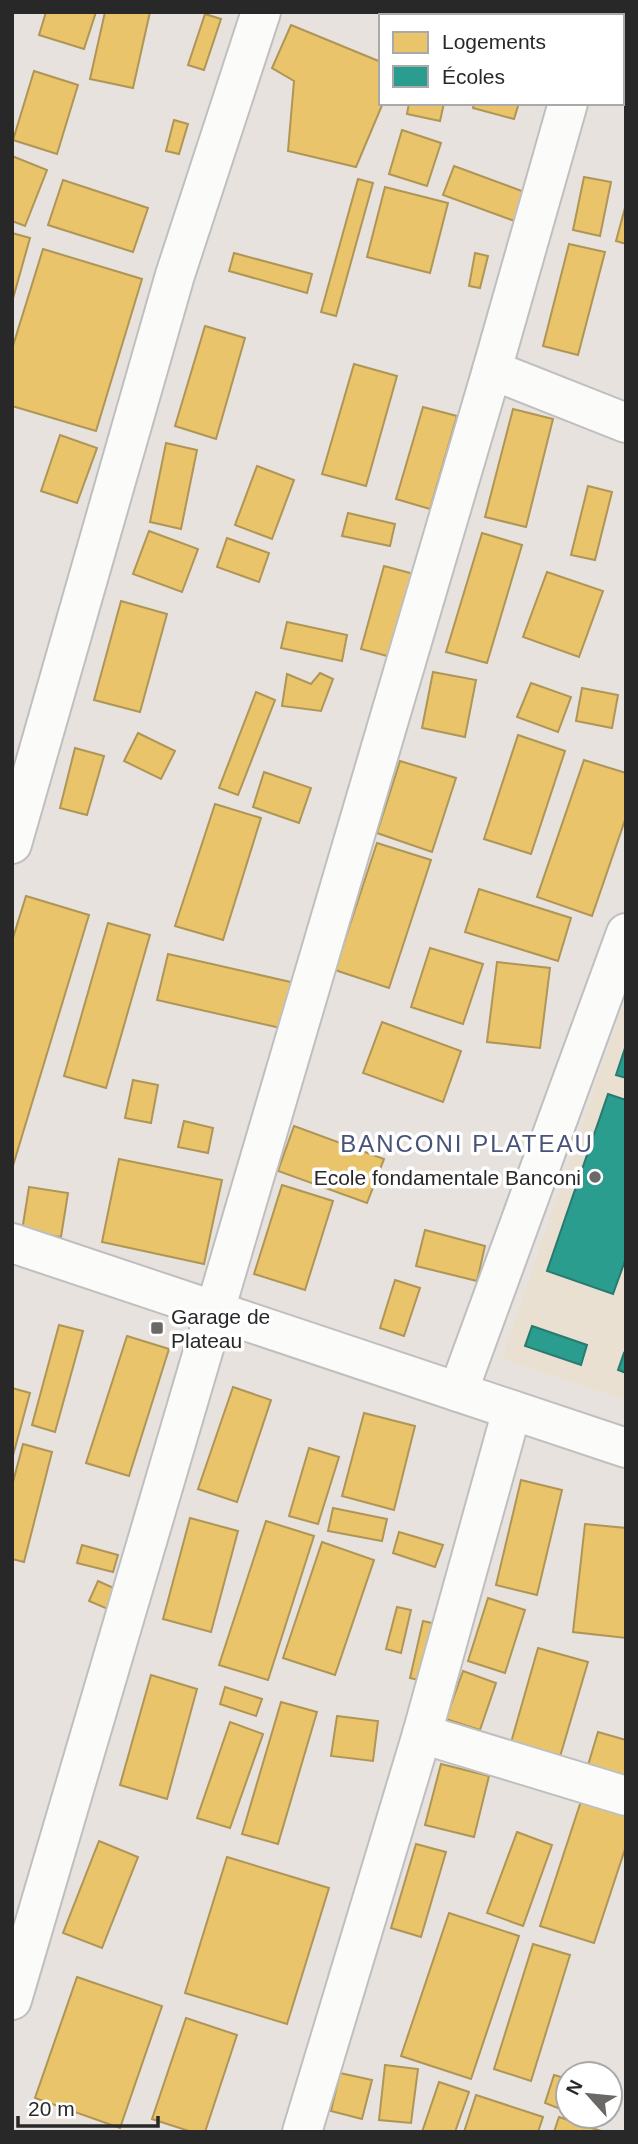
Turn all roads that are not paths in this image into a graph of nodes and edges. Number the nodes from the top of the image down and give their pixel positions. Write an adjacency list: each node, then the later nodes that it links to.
1 (261, 12): 5 (street)
2 (567, 105): 3 (street)
3 (492, 370): 4 (street); 8 (street)
4 (626, 423)
5 (12, 844)
6 (626, 933): 9 (street)
7 (12, 1244): 8 (street)
8 (215, 1311): 9 (street); 14 (street)
9 (458, 1392): 10 (street)
10 (513, 1410): 11 (street); 12 (street)
11 (626, 1448)
12 (422, 1734): 13 (street); 15 (street)
13 (626, 1796)
14 (12, 2000)
15 (302, 2132)

